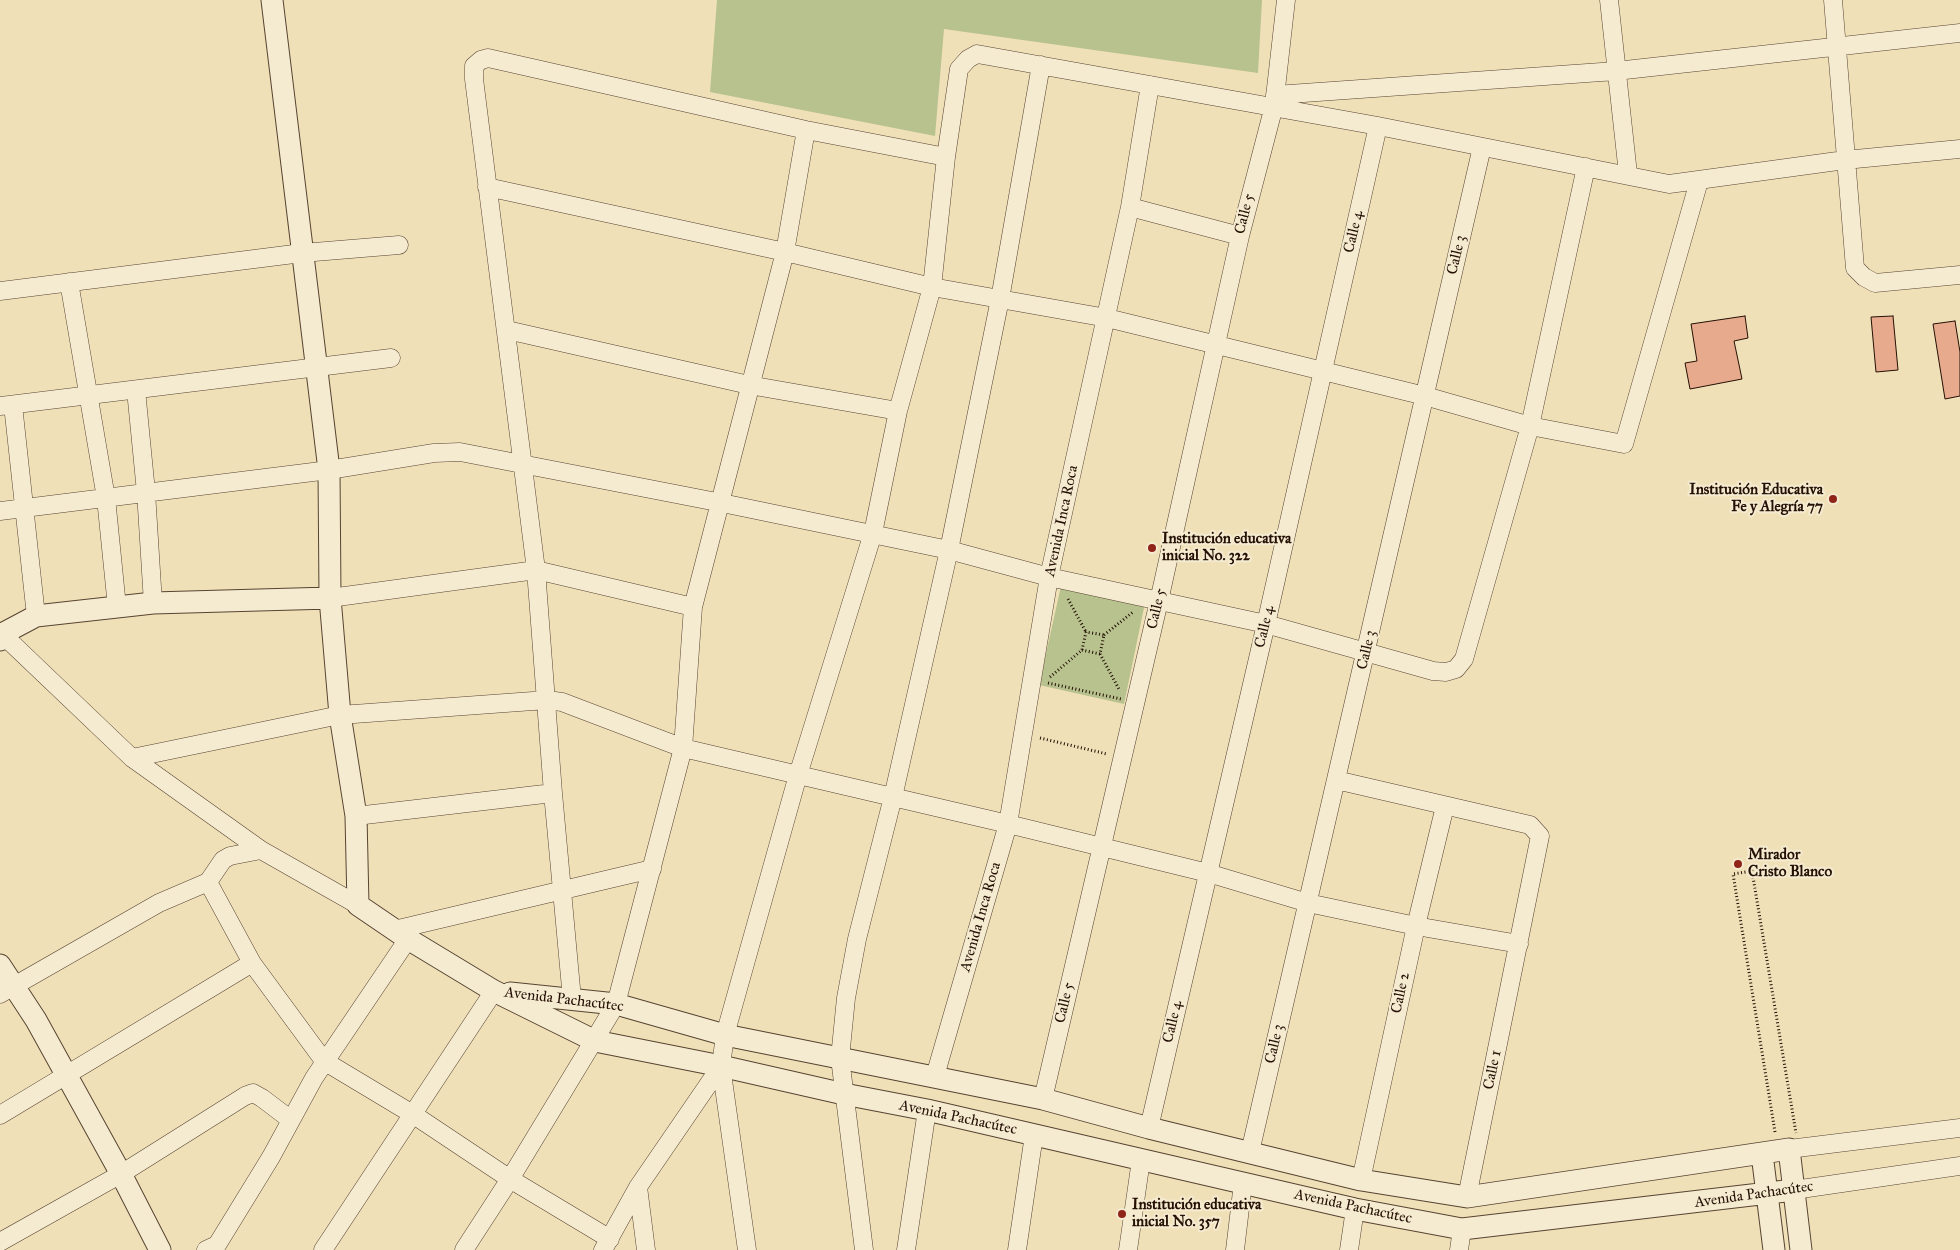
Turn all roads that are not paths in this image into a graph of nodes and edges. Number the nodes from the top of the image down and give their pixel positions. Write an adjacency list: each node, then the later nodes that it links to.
1 (272, 0): 25 (street)
2 (1286, 0): 10 (street, Calle 5)
3 (1609, 0): 8 (street)
4 (1834, 0): 6 (street)
5 (1960, 33): 6 (street)
6 (1838, 48): 8 (street); 16 (street)
7 (1041, 65): 9 (street); 15 (street); 30 (street)
8 (1616, 71): 10 (street); 18 (street)
9 (1150, 84): 10 (street); 21 (street, Avenida Inca Roca)
10 (1274, 100): 11 (street); 22 (street, Calle 5)
11 (1378, 126): 13 (street); 36 (street, Calle 4)
12 (806, 130): 15 (street); 20 (street); 24 (street)
13 (1482, 148): 17 (street); 40 (street, Calle 3)
14 (1960, 149): 16 (street)
15 (946, 157): 28 (street)
16 (1845, 160): 19 (street); 26 (street)
17 (1586, 167): 18 (street); 43 (street)
18 (1628, 174): 19 (street)
19 (1699, 181): 43 (street)
20 (487, 188): 24 (street); 32 (street)
21 (1130, 207): 22 (street); 31 (street, Avenida Inca Roca)
22 (1240, 236): 33 (street, Calle 5)
23 (399, 245): 25 (street)
24 (785, 252): 28 (street); 37 (street)
25 (302, 253): 27 (street); 35 (street)
26 (1960, 275)
27 (68, 282): 29 (street); 39 (street)
28 (932, 287): 30 (street); 42 (street)
29 (0, 291)
30 (1000, 299): 31 (street); 52 (street)
31 (1107, 318): 33 (street); 54 (street, Avenida Inca Roca)
32 (507, 330): 37 (street); 44 (street)
33 (1214, 345): 36 (street); 56 (street, Calle 5)
34 (390, 358): 35 (street)
35 (316, 366): 38 (street); 45 (street)
36 (1322, 372): 40 (street); 61 (street, Calle 4)
37 (749, 385): 42 (street); 48 (street)
38 (136, 390): 39 (street); 46 (street)
39 (90, 396): 41 (street); 47 (street)
40 (1425, 396): 43 (street); 63 (street, Calle 3)
41 (6, 405): 49 (street)
42 (898, 411): 51 (street)
43 (1530, 426): 63 (street)
44 (522, 464): 45 (street); 48 (street); 53 (street)
45 (329, 470): 46 (street); 55 (street)
46 (146, 492): 47 (street); 57 (street)
47 (106, 498): 49 (street); 58 (street)
48 (722, 503): 51 (street); 59 (street)
49 (24, 508): 50 (street); 60 (street)
50 (0, 511)
51 (873, 533): 52 (street); 68 (street)
52 (948, 550): 54 (street); 71 (street)
53 (536, 570): 55 (street); 59 (street); 64 (street)
54 (1049, 577): 56 (street); 74 (street, Avenida Inca Roca)
55 (330, 598): 57 (street); 65 (street)
56 (1159, 601): 61 (street); 75 (street, Calle 5)
57 (153, 603): 58 (street)
58 (117, 607): 60 (street)
59 (693, 607): 66 (street)
60 (36, 616): 62 (street)
61 (1266, 624): 63 (street); 78 (street, Calle 4)
62 (1, 635): 67 (street)
63 (1366, 651): 69 (street, Calle 3)
64 (547, 700): 65 (street); 66 (street); 70 (street)
65 (340, 715): 67 (street); 73 (street)
66 (683, 748): 68 (street); 77 (street)
67 (132, 758): 76 (street)
68 (798, 775): 71 (street); 92 (street)
69 (1336, 780): 72 (street); 81 (street, Calle 3)
70 (553, 793): 73 (street); 80 (street)
71 (893, 797): 74 (street); 94 (street)
72 (1445, 806): 83 (street, Calle 2); 85 (street, Calle 1)
73 (356, 816): 82 (street)
74 (1008, 824): 75 (street); 98 (street, Avenida Inca Roca)
75 (1101, 848): 78 (street); 100 (street, Calle 5)
76 (261, 850): 79 (street); 82 (street)
77 (652, 869): 80 (street); 91 (street)
78 (1208, 873): 81 (street); 105 (street, Calle 4)
79 (208, 882): 86 (street); 88 (street)
80 (563, 891): 84 (street); 90 (street)
81 (1308, 903): 83 (street); 109 (street, Calle 3)
82 (358, 905): 84 (street)
83 (1416, 926): 85 (street); 114 (street, Calle 2)
84 (401, 935): 89 (street); 95 (street)
85 (1519, 944): 119 (street, Calle 1)
86 (252, 963): 95 (street); 97 (street)
87 (0, 965): 88 (street)
88 (7, 990): 97 (street)
89 (494, 991): 90 (street, Avenida Pachacútec); 93 (street, Avenida Pachacútec); 103 (street)
90 (572, 999): 91 (street, Avenida Pachacútec)
91 (616, 1004): 92 (street, Avenida Pachacútec); 93 (street)
92 (725, 1035): 94 (street, Avenida Pachacútec); 96 (street)
93 (595, 1041): 96 (street, Avenida Pachacútec); 113 (street)
94 (840, 1058): 98 (street, Avenida Pachacútec); 99 (street)
95 (324, 1061): 103 (street); 104 (street)
96 (721, 1066): 99 (street, Avenida Pachacútec); 116 (street); 129 (street)
97 (66, 1075): 102 (street); 112 (street)
98 (935, 1076): 100 (street, Avenida Pachacútec)
99 (844, 1094): 101 (street, Avenida Pachacútec); 130 (street)
100 (1043, 1099): 105 (street, Avenida Pachacútec)
101 (927, 1110): 107 (street, Avenida Pachacútec); 131 (street)
102 (0, 1115)
103 (414, 1115): 113 (street); 126 (street)
104 (291, 1120): 112 (street); 124 (street)
105 (1149, 1128): 109 (street, Avenida Pachacútec)
106 (1960, 1128): 108 (street, Avenida Pachacútec)
107 (1034, 1135): 110 (street, Avenida Pachacútec); 132 (street)
108 (1782, 1151): 117 (street); 118 (street); 119 (street, Avenida Pachacútec)
109 (1250, 1152): 114 (street, Avenida Pachacútec)
110 (1141, 1160): 115 (street, Avenida Pachacútec); 133 (street)
111 (1960, 1166): 117 (street, Avenida Pachacútec)
112 (121, 1174): 121 (street); 125 (street)
113 (510, 1179): 123 (street); 127 (street)
114 (1361, 1180): 119 (street, Avenida Pachacútec)
115 (1243, 1183): 120 (street, Avenida Pachacútec); 134 (street)
116 (638, 1187): 123 (street); 128 (street)
117 (1794, 1190): 118 (street, Avenida Pachacútec); 137 (street)
118 (1766, 1194): 122 (street, Avenida Pachacútec); 136 (street)
119 (1467, 1197)
120 (1354, 1209): 122 (street, Avenida Pachacútec); 135 (street)
121 (0, 1242)
122 (1462, 1243)
123 (607, 1244)
124 (213, 1248)
125 (160, 1250)
126 (323, 1250)
127 (464, 1250)
128 (646, 1250)
129 (747, 1250)
130 (864, 1250)
131 (906, 1250)
132 (1018, 1250)
133 (1128, 1250)
134 (1235, 1250)
135 (1349, 1250)
136 (1774, 1250)
137 (1800, 1250)

